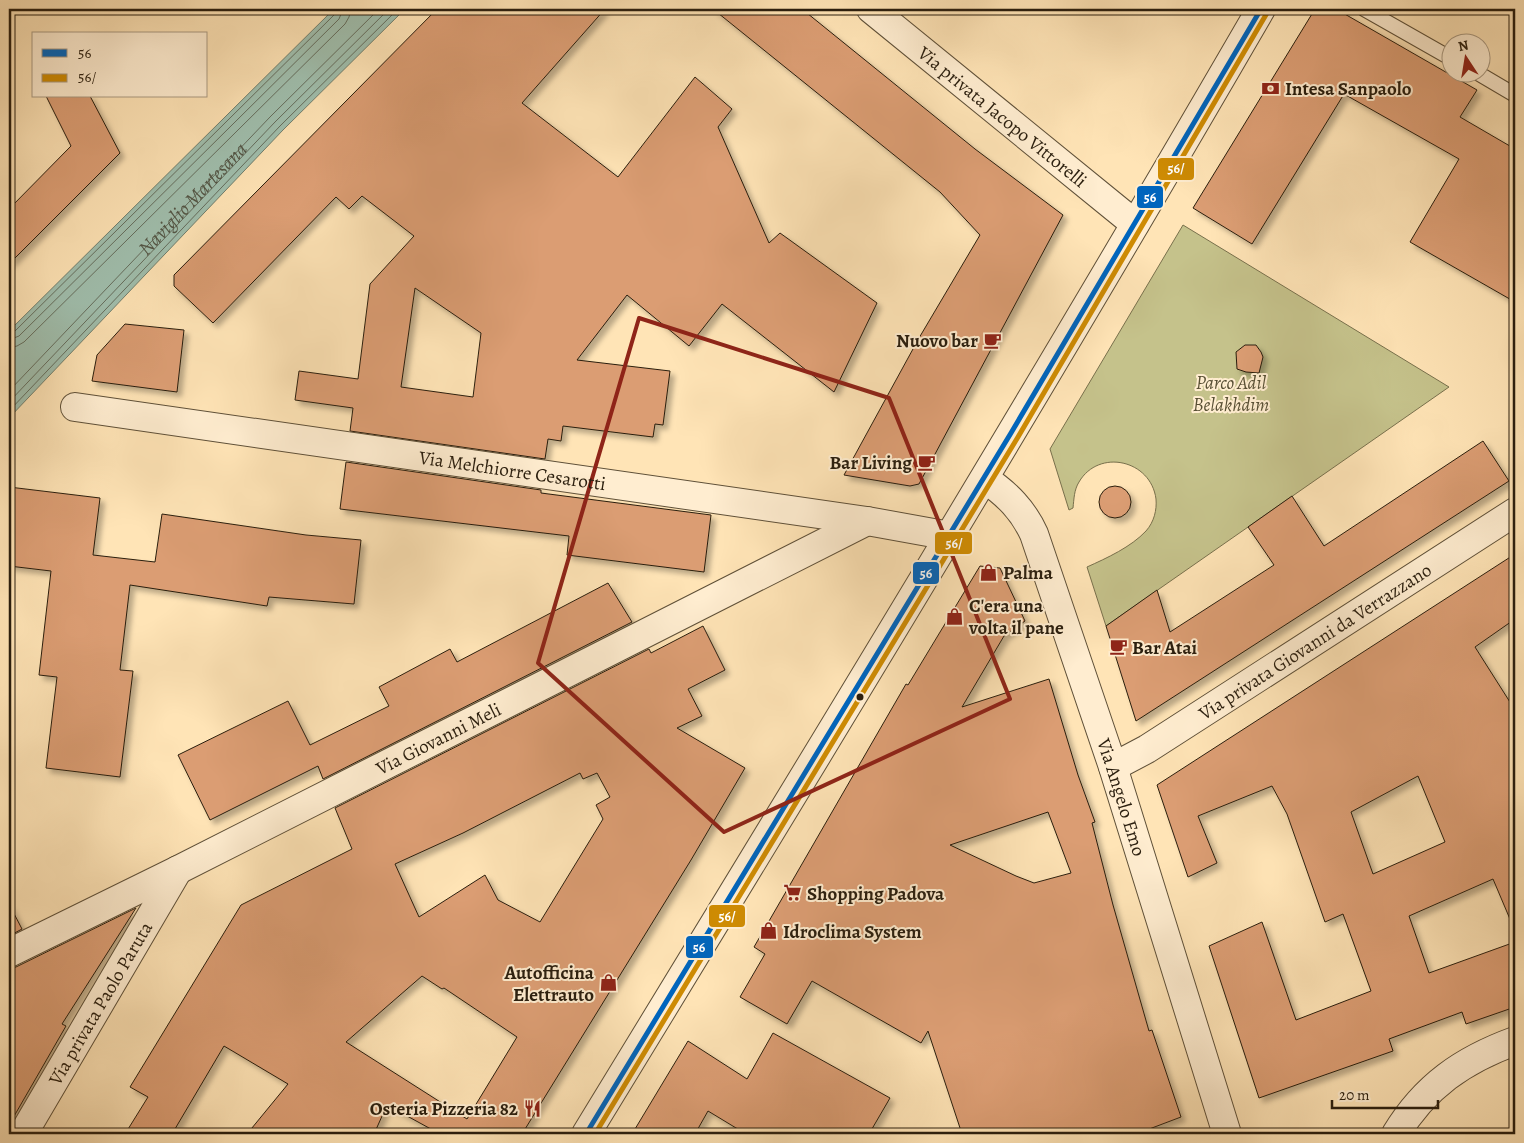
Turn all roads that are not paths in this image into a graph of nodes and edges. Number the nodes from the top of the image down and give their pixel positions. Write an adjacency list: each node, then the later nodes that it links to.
1 (870, 9): 7 (street, Via privata Jacopo Vittorelli)
2 (1261, 9): 7 (street)
3 (1364, 9): 4 (lane)
4 (1442, 53)
5 (1492, 81): 6 (lane)
6 (1515, 95)
7 (1135, 224): 9 (street)
8 (75, 407): 11 (street, Via Melchiorre Cesarotti)
9 (984, 479): 12 (street); 13 (street, Via Angelo Emo)
10 (1515, 512): 13 (street, Via privata Giovanni da Verrazzano)
11 (867, 522): 12 (street, Via Melchiorre Cesarotti); 14 (street, Via Giovanni Meli)
12 (950, 536): 18 (street)
13 (1113, 768): 19 (street, Via Angelo Emo)
14 (178, 870): 15 (street, Via Giovanni Meli); 17 (street, Via privata Paolo Paruta)
15 (9, 952)
16 (1515, 1042): 20 (street)
17 (22, 1134)
18 (586, 1134)
19 (1226, 1134)
20 (1396, 1134)

